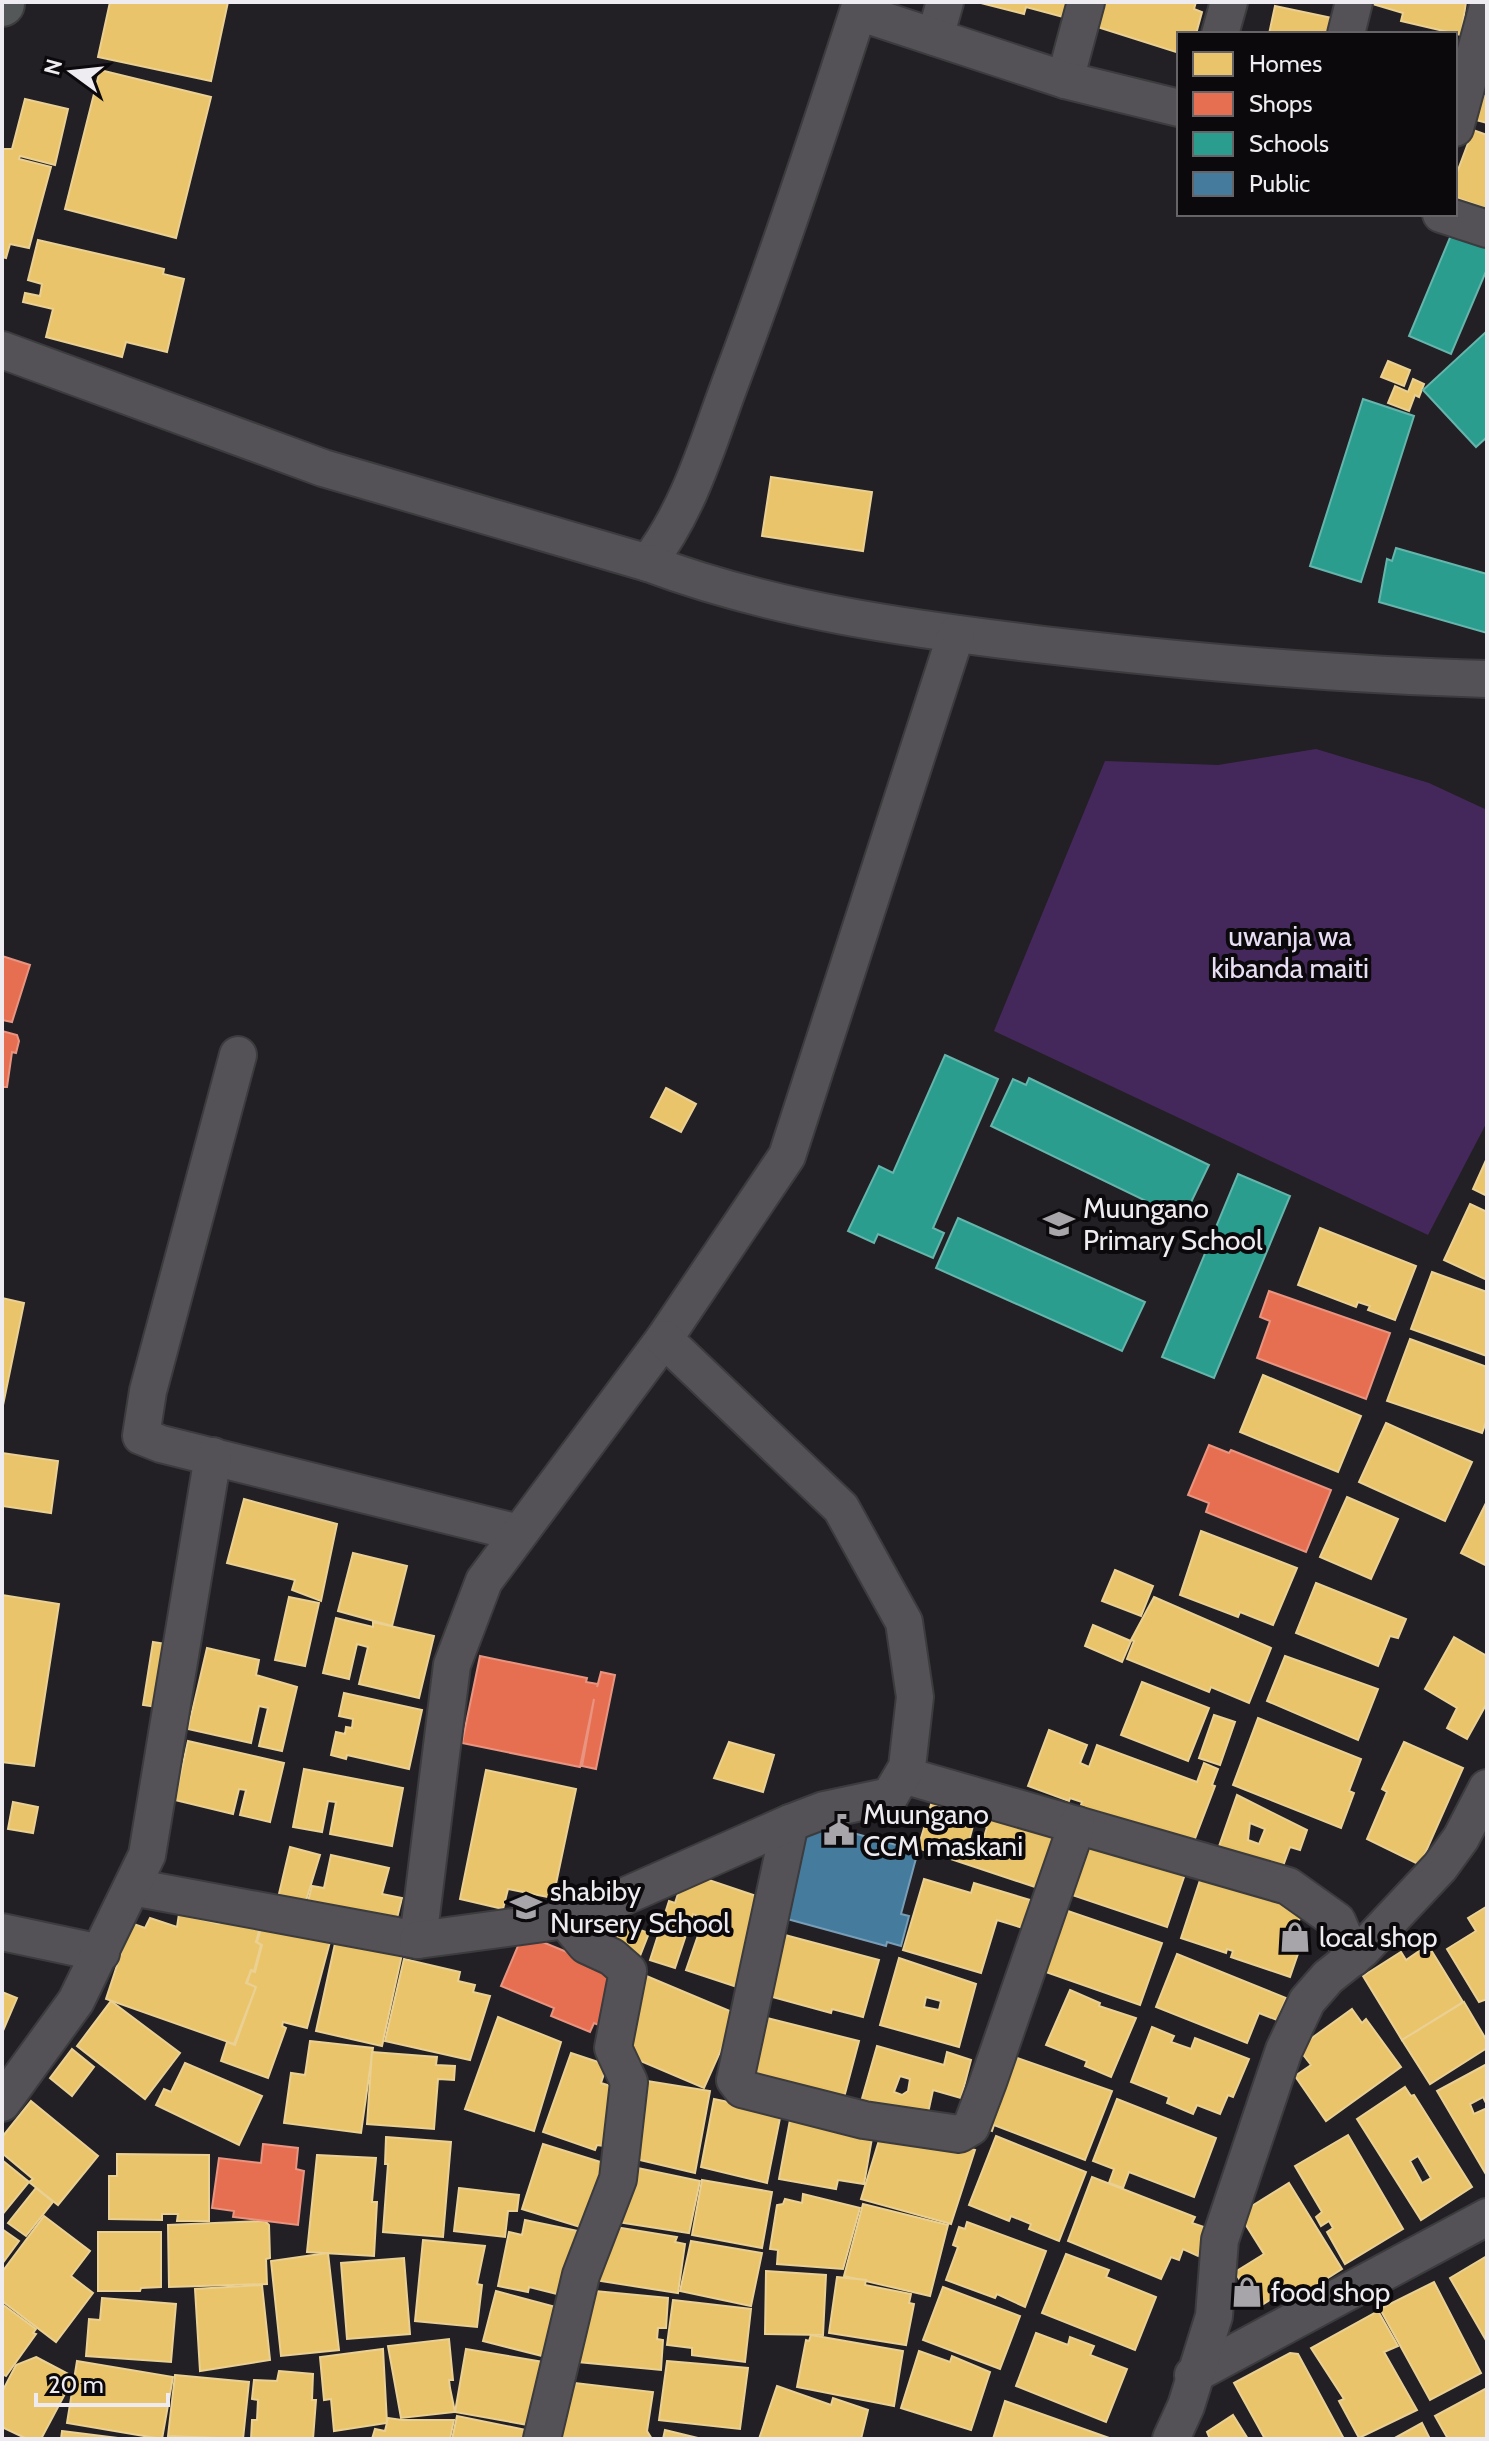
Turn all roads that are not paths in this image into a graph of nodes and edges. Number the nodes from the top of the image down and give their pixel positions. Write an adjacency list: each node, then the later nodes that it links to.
1 (945, 2): 9 (street)
2 (1086, 2): 10 (street)
3 (1229, 2): 7 (street)
4 (1354, 2): 8 (street)
5 (848, 7): 9 (street); 16 (street)
6 (1487, 10): 12 (street)
7 (1221, 32)
8 (1346, 32)
9 (935, 37): 10 (street)
10 (1065, 80): 11 (street)
11 (1177, 108)
12 (1457, 121)
13 (1447, 216): 14 (street)
14 (1487, 229)
15 (2, 350): 16 (street)
16 (648, 563): 17 (street)
17 (956, 634): 18 (street); 20 (street)
18 (1487, 679)
19 (238, 1055): 21 (street)
20 (664, 1339): 22 (street); 23 (street)
21 (213, 1456): 22 (street); 27 (street)
22 (519, 1533): 30 (street)
23 (903, 1775): 25 (street); 26 (street)
24 (1483, 1804): 32 (street)
25 (790, 1823): 26 (street); 28 (street)
26 (1077, 1825): 32 (street)
27 (132, 1887): 30 (street); 31 (street)
28 (565, 1920): 30 (street); 36 (street)
29 (2, 1932): 31 (street)
30 (418, 1940)
31 (101, 1953): 33 (street)
32 (1353, 1958): 35 (street)
33 (2, 2103)
34 (1487, 2217): 35 (street)
35 (1193, 2375): 37 (street)
36 (542, 2439)
37 (1171, 2439)

